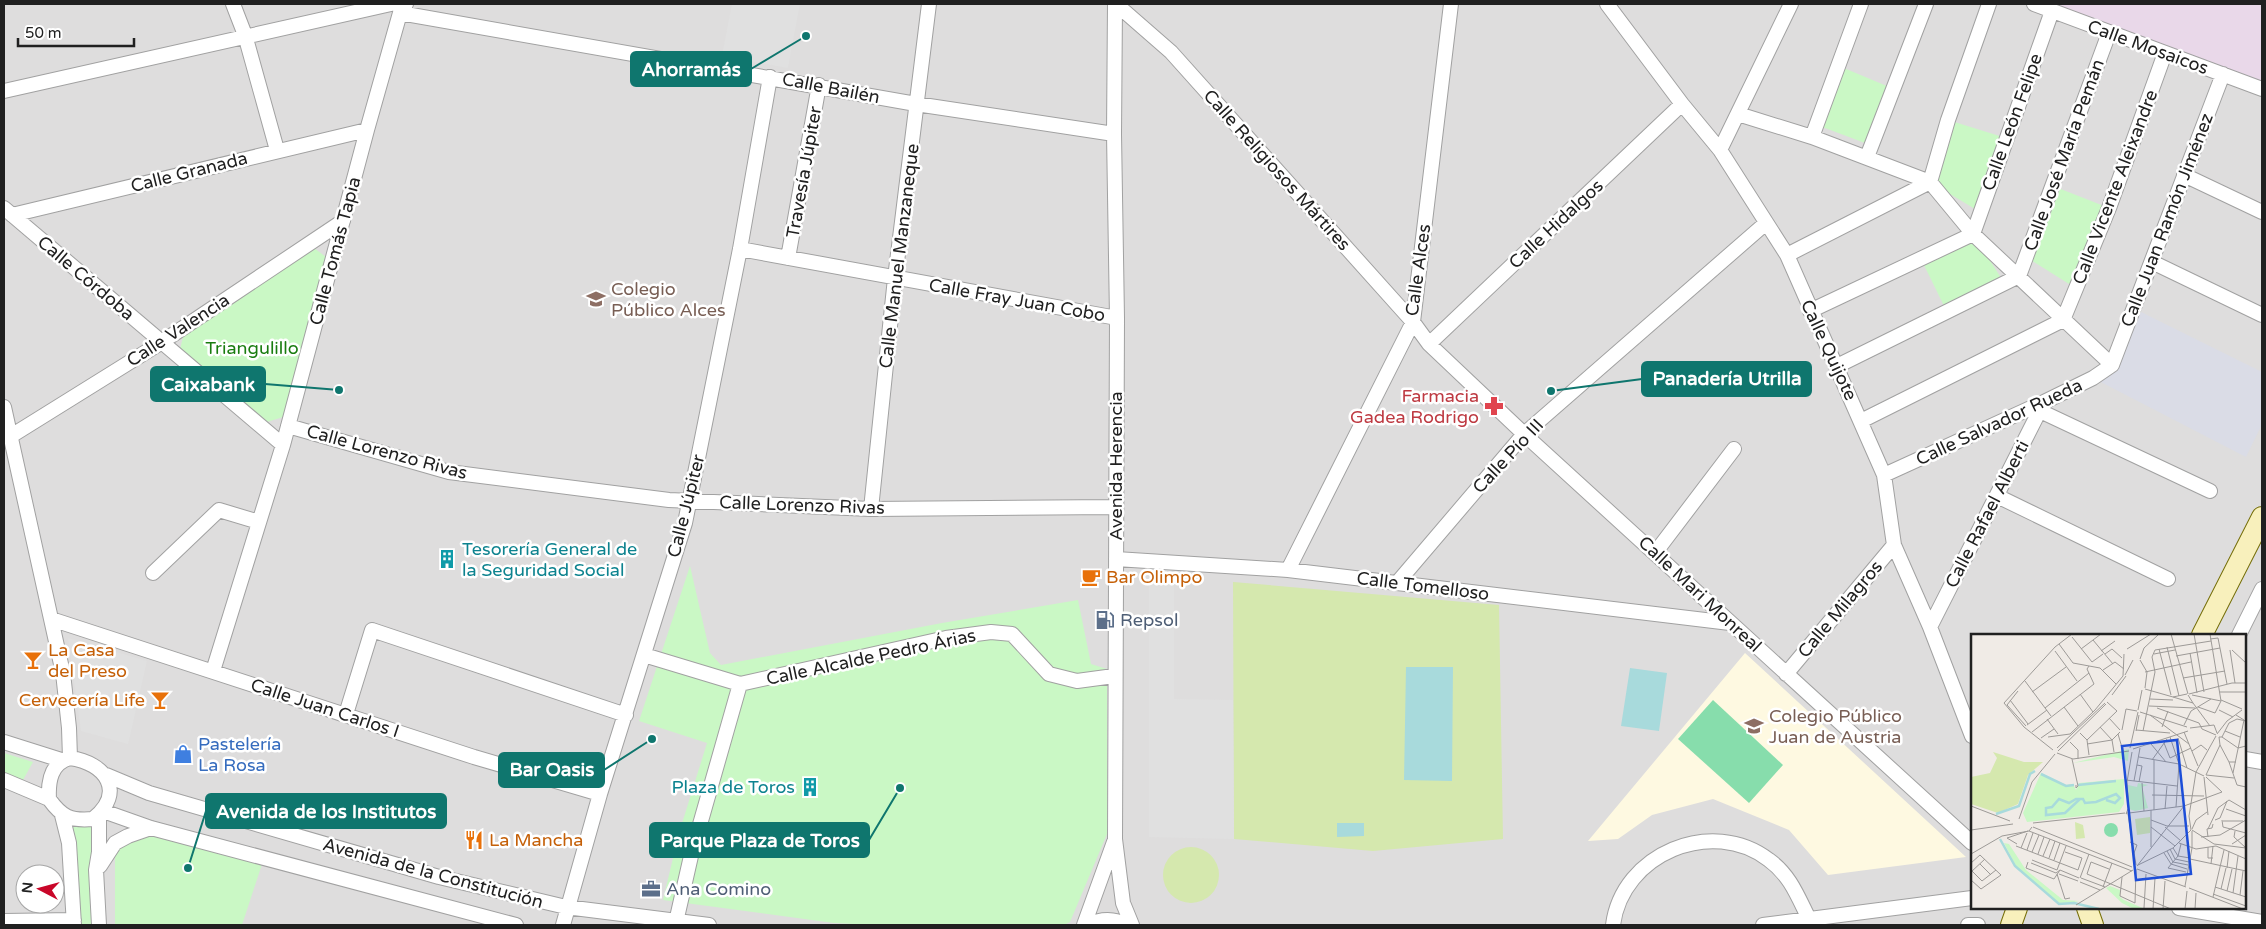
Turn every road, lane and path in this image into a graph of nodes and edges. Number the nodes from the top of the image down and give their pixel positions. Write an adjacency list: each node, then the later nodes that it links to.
1 (232, 4): 14 (street)
2 (929, 4): 21 (street, Calle Manuel Manzaneque)
3 (1115, 4): 25 (street, Avenida Herencia); 47 (street, Calle Religiosos Mártires)
4 (1451, 4): 47 (street, Calle Alces)
5 (1607, 4): 22 (street, Calle Quijote)
6 (1791, 4): 23 (street)
7 (1861, 4): 26 (street)
8 (1926, 4): 29 (street)
9 (1989, 4): 31 (street)
10 (2034, 4): 12 (street, Calle Mosaicos)
11 (399, 7): 14 (street); 17 (street, Calle Bailén); 24 (street, Calle Tomás Tapia)
12 (2052, 11): 13 (street, Calle Mosaicos); 36 (street, Calle León Felipe)
13 (2109, 33): 15 (street, Calle Mosaicos); 41 (street, Calle José María Pemán)
14 (244, 35): 20 (street); 27 (street)
15 (2165, 53): 16 (street, Calle Mosaicos); 46 (street, Calle Vicente Aleixandre)
16 (2222, 74): 19 (street, Calle Mosaicos); 30 (street, Calle Juan Ramón Jiménez)
17 (770, 77): 18 (street, Calle Bailén); 37 (street, Calle Júpiter)
18 (819, 85): 21 (street, Calle Bailén); 39 (street, Travesía Júpiter)
19 (2262, 89)
20 (4, 91)
21 (916, 104): 25 (street, Calle Bailén); 42 (street, Calle Manuel Manzaneque)
22 (1682, 104): 28 (street, Calle Quijote); 49 (street, Calle Hidalgos)
23 (1738, 114): 26 (street); 28 (street)
24 (367, 130): 27 (street, Calle Granada); 34 (street, Calle Tomás Tapia)
25 (1114, 134): 45 (street, Avenida Herencia)
26 (1812, 137): 29 (street)
27 (277, 150): 32 (street, Calle Granada)
28 (1720, 150): 35 (street, Calle Quijote)
29 (1867, 158): 31 (street)
30 (2184, 175): 33 (street); 40 (street, Calle Juan Ramón Jiménez)
31 (1930, 182): 36 (street); 38 (street)
32 (8, 211): 48 (street, Calle Córdoba)
33 (2262, 212)
34 (343, 220): 48 (street, Calle Valencia); 55 (street, Calle Tomás Tapia)
35 (1766, 223): 38 (street, Calle Quijote); 56 (street, Calle Pío III)
36 (1973, 234): 41 (street); 43 (street)
37 (740, 249): 39 (street, Calle Fray Juan Cobo); 63 (street, Calle Júpiter)
38 (1787, 255): 43 (street, Calle Quijote)
39 (788, 258): 42 (street, Calle Fray Juan Cobo)
40 (2152, 262): 44 (street); 50 (street, Calle Juan Ramón Jiménez)
41 (2019, 276): 46 (street); 51 (street)
42 (895, 278): 45 (street, Calle Fray Juan Cobo); 65 (street, Calle Manuel Manzaneque)
43 (1810, 311): 51 (street, Calle Quijote)
44 (2262, 315)
45 (1118, 318): 64 (street, Avenida Herencia)
46 (2063, 320): 50 (street); 54 (street)
47 (1413, 322): 49 (street, Calle Religiosos Mártires); 71 (street, Calle Alces)
48 (162, 342): 57 (street, Calle Valencia); 58 (street, Calle Córdoba)
49 (1429, 344): 56 (street, Calle Mari Monreal)
50 (2112, 365): 53 (street, Calle Salvador Rueda)
51 (1837, 366): 54 (street, Calle Quijote)
52 (4, 407): 57 (street)
53 (2042, 407): 60 (street, Calle Salvador Rueda); 61 (street); 62 (street, Calle Rafael Alberti)
54 (1861, 421): 60 (street, Calle Quijote)
55 (288, 426): 58 (street, Calle Tomás Tapia); 63 (street, Calle Lorenzo Rivas)
56 (1524, 434): 69 (street, Calle Mari Monreal); 74 (street, Calle Pío III)
57 (11, 436): 76 (street)
58 (283, 445): 67 (street, Calle Tomás Tapia)
59 (1734, 449): 69 (street)
60 (1884, 475): 68 (street, Calle Quijote)
61 (2210, 491)
62 (1997, 496): 73 (street); 78 (street, Calle Rafael Alberti)
63 (690, 501): 65 (street, Calle Lorenzo Rivas); 81 (street, Calle Júpiter)
64 (1115, 508): 65 (street, Calle Lorenzo Rivas); 70 (street, Avenida Herencia)
65 (871, 509)
66 (2262, 517): 79 (main road)
67 (259, 522): 72 (street); 82 (street, Calle Tomás Tapia)
68 (1894, 545): 78 (street, Calle Quijote); 83 (street, Calle Milagros)
69 (1655, 553): 77 (street, Calle Mari Monreal)
70 (1116, 559): 71 (street, Calle Tomelloso); 84 (street, Avenida Herencia)
71 (1288, 570): 74 (street, Calle Tomelloso)
72 (153, 573)
73 (2168, 579)
74 (1397, 583): 77 (street, Calle Tomelloso)
75 (2260, 597): 80 (street)
76 (51, 619): 82 (street, Calle Juan Carlos I); 90 (street)
77 (1730, 623): 83 (street, Calle Mari Monreal)
78 (1930, 626): 88 (street, Calle Quijote)
79 (2203, 634)
80 (2240, 634)
81 (644, 654): 85 (street, Calle Alcalde Pedro Árias); 87 (street, Calle Júpiter)
82 (213, 671): 86 (street, Calle Juan Carlos I)
83 (1786, 674): 101 (street, Calle Mari Monreal)
84 (1114, 676): 85 (street, Calle Alcalde Pedro Árias); 100 (street, Avenida Herencia)
85 (740, 684): 110 (street)
86 (346, 714): 87 (street); 95 (street, Calle Juan Carlos I)
87 (626, 714): 95 (street, Calle Júpiter)
88 (1971, 733)
89 (4, 742): 90 (street)
90 (66, 759): 93 (street); 96 (street)
91 (2246, 759): 92 (street)
92 (2262, 762)
93 (106, 775): 97 (street); 104 (street, Avenida de la Constitución)
94 (4, 780): 96 (street)
95 (600, 794): 104 (street, Calle Júpiter)
96 (49, 799): 98 (street)
97 (101, 813): 98 (street); 99 (street, Avenida de la Constitución); 102 (street)
98 (62, 815): 112 (street)
99 (151, 828): 102 (street); 114 (street, Avenida de la Constitución)
100 (1115, 839): 117 (street); 119 (street, Avenida Herencia)
101 (1971, 842)
102 (96, 870): 113 (street)
103 (1971, 897): 108 (street)
104 (566, 907): 110 (street, Avenida de la Constitución); 115 (street, Calle Júpiter)
105 (2017, 909): 124 (main road)
106 (2087, 909): 125 (main road)
107 (2185, 909): 111 (street)
108 (1809, 919): 120 (street); 121 (street)
109 (4, 921): 112 (street)
110 (676, 922): 116 (street, Avenida de la Constitución)
111 (2262, 922)
112 (74, 923)
113 (99, 925)
114 (516, 925)
115 (563, 925)
116 (709, 925)
117 (1085, 925): 118 (street)
118 (1126, 925)
119 (1132, 925)
120 (1613, 925)
121 (1763, 925)
122 (1968, 925): 123 (street)
123 (1978, 925)
124 (2011, 925)
125 (2093, 925)

